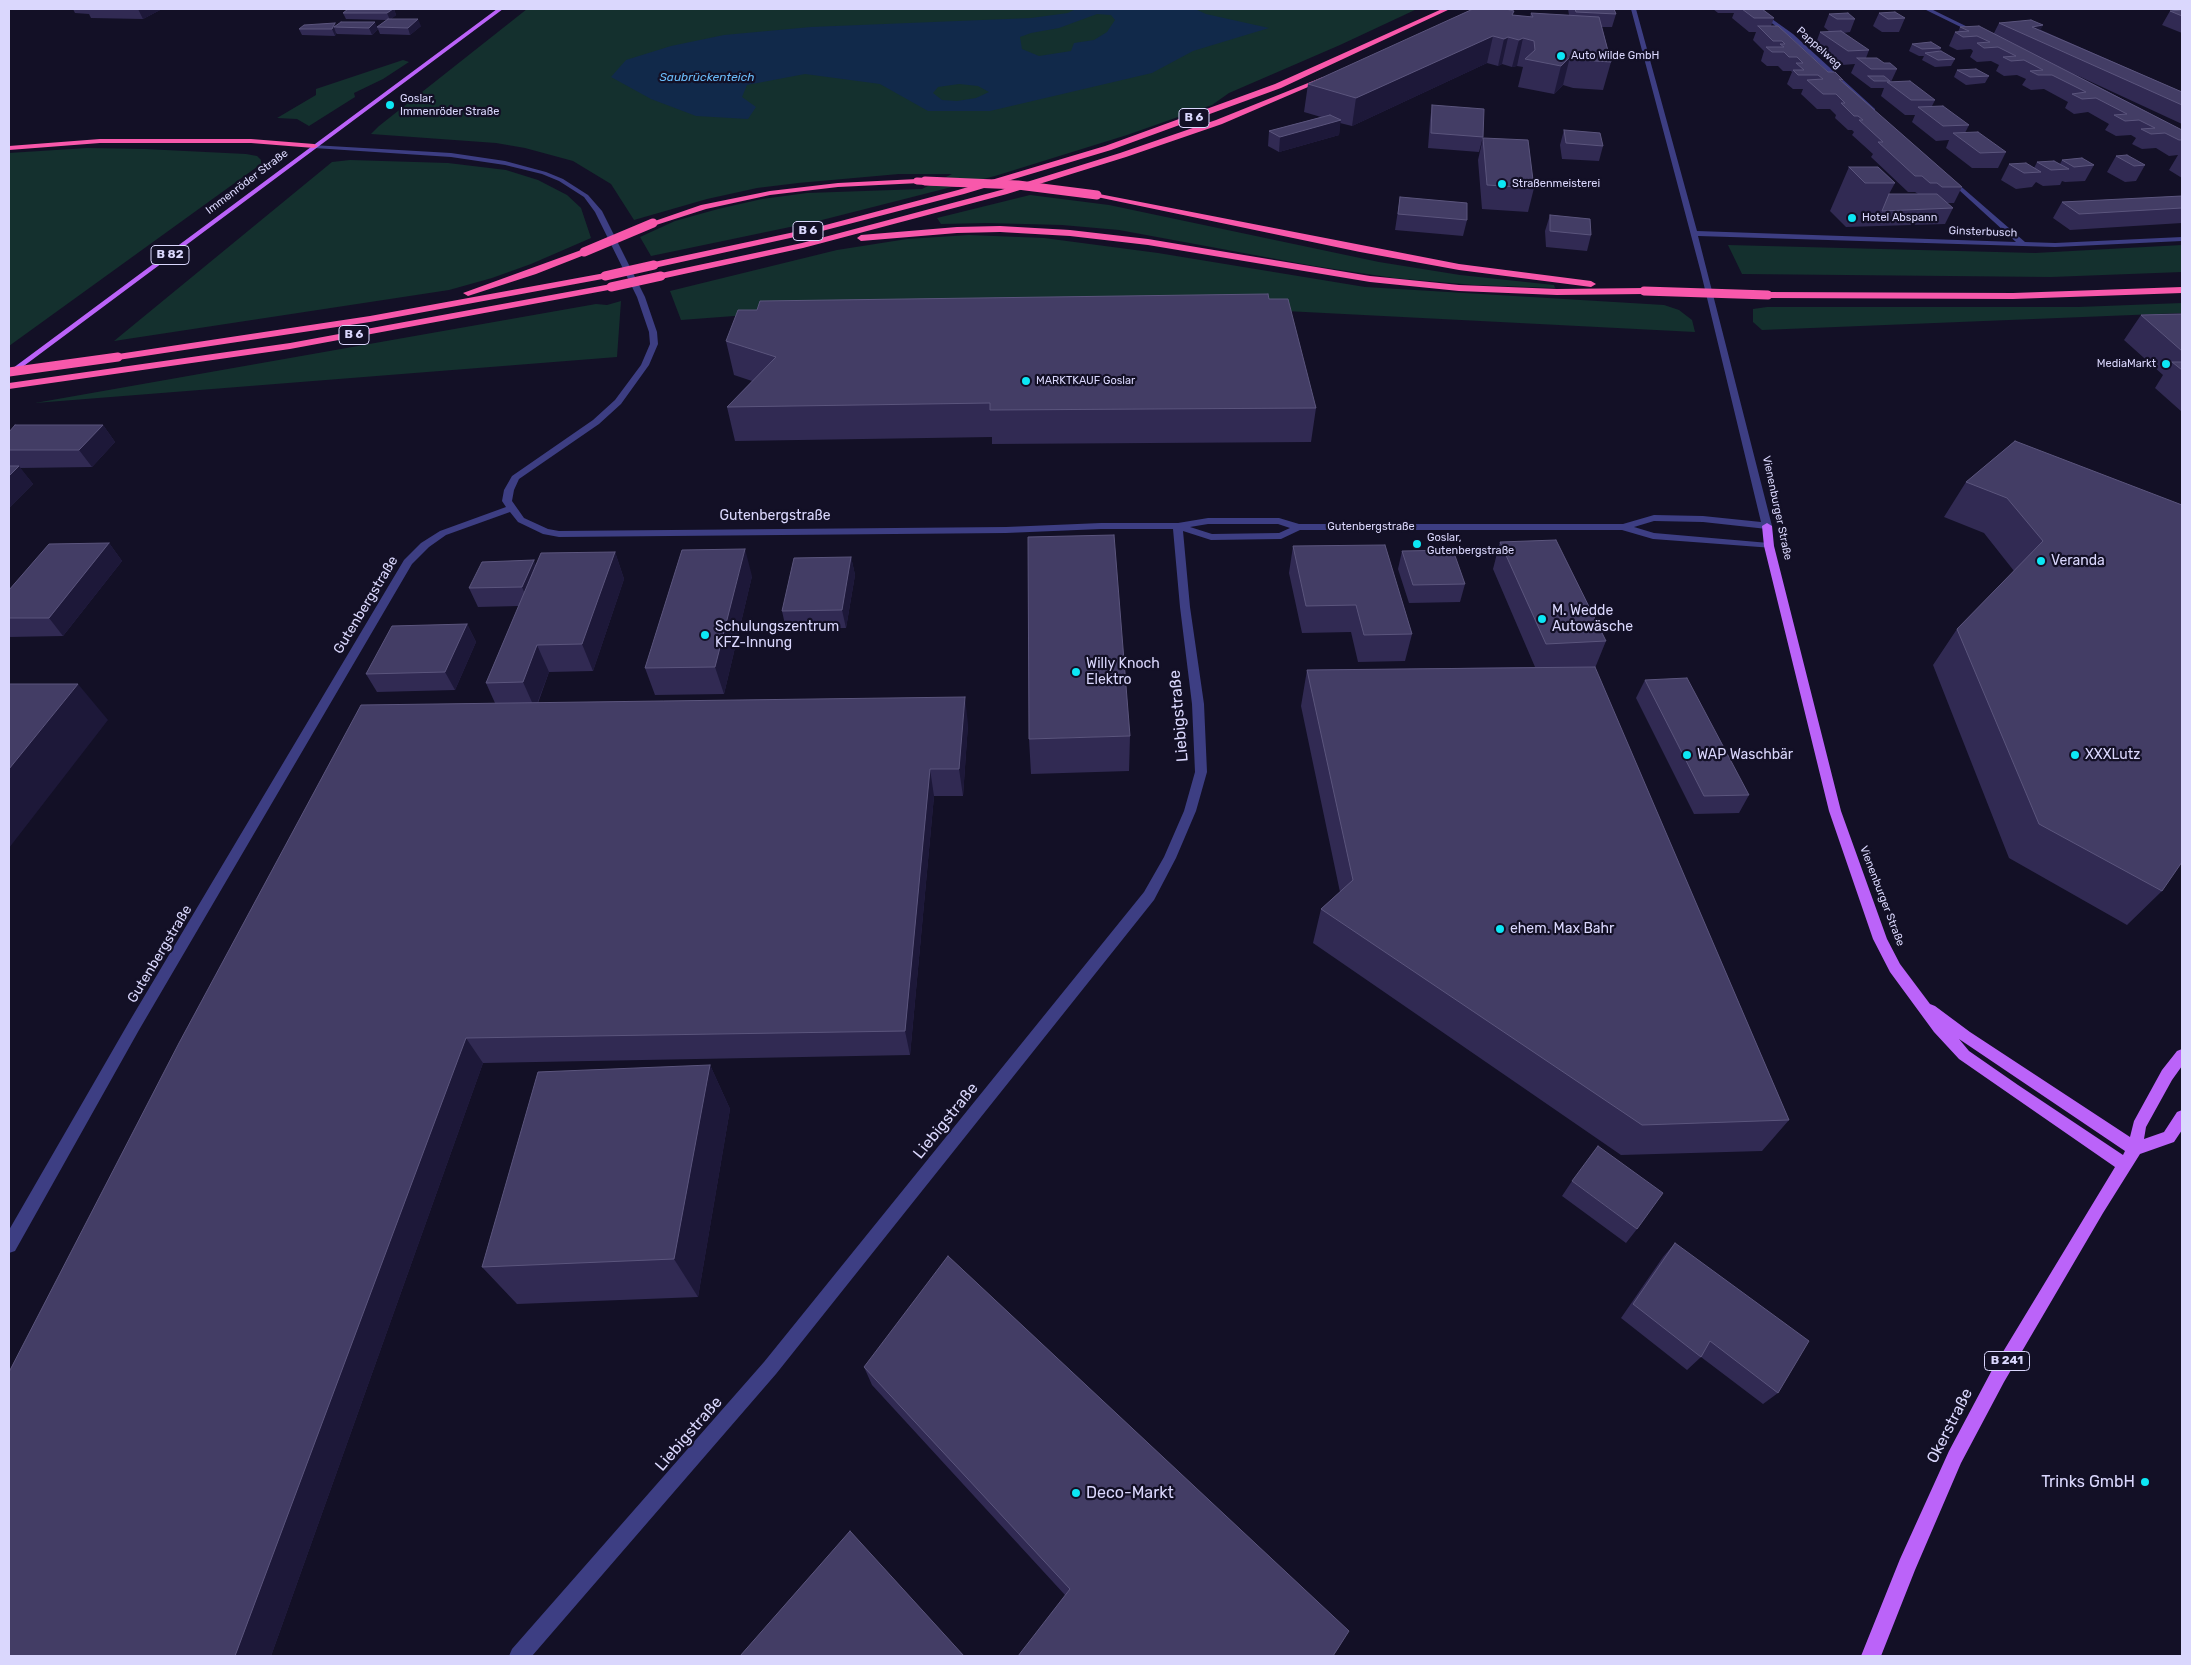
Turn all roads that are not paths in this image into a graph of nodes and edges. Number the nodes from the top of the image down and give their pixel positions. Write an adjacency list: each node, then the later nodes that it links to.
1 (500, 9): 12 (main road, Immenröder Straße / B 82)
2 (1447, 9): 20 (highway, B 6, bridge)
3 (1633, 9): 14 (street, Vienenburger Straße)
4 (1756, 9): 10 (street, Pappelweg)
5 (1927, 9): 8 (street)
6 (2173, 9): 7 (street)
7 (2182, 12)
8 (1988, 38)
9 (1334, 74): 17 (highway, B 6)
10 (1878, 114)
11 (9, 148): 12 (highway)
12 (311, 148): 21 (main road, Immenröder Straße / B 82); 23 (street)
13 (1944, 174): 16 (street)
14 (1693, 233): 16 (street, Ginsterbusch); 25 (street, Vienenburger Straße)
15 (2182, 239): 16 (street, Ginsterbusch)
16 (2023, 244)
17 (803, 245): 19 (highway); 22 (highway, B 6, bridge)
18 (2182, 290): 19 (highway, bridge)
19 (1644, 292): 20 (highway, bridge)
20 (370, 318): 21 (highway, B 6, bridge)
21 (9, 374)
22 (9, 386)
23 (512, 508): 24 (street, Gutenbergstraße); 34 (street, Gutenbergstraße)
24 (1178, 526): 26 (street, Gutenbergstraße); 26 (street, Gutenbergstraße); 35 (street, Liebigstraße)
25 (1766, 526): 27 (street, Gutenbergstraße); 28 (main road, Vienenburger Straße)
26 (1298, 527): 27 (street, Gutenbergstraße)
27 (1623, 527): 28 (street, Gutenbergstraße)
28 (1769, 546): 29 (main road, Vienenburger Straße)
29 (1919, 1002): 32 (main road, Vienenburger Straße); 33 (main road, Vienenburger Straße)
30 (2182, 1055): 32 (main road, B 241)
31 (2182, 1116): 32 (main road)
32 (2135, 1149): 33 (main road, Okerstraße / B 241)
33 (2125, 1165): 36 (main road, Okerstraße / B 241)
34 (9, 1245)
35 (519, 1656)
36 (1871, 1656)

